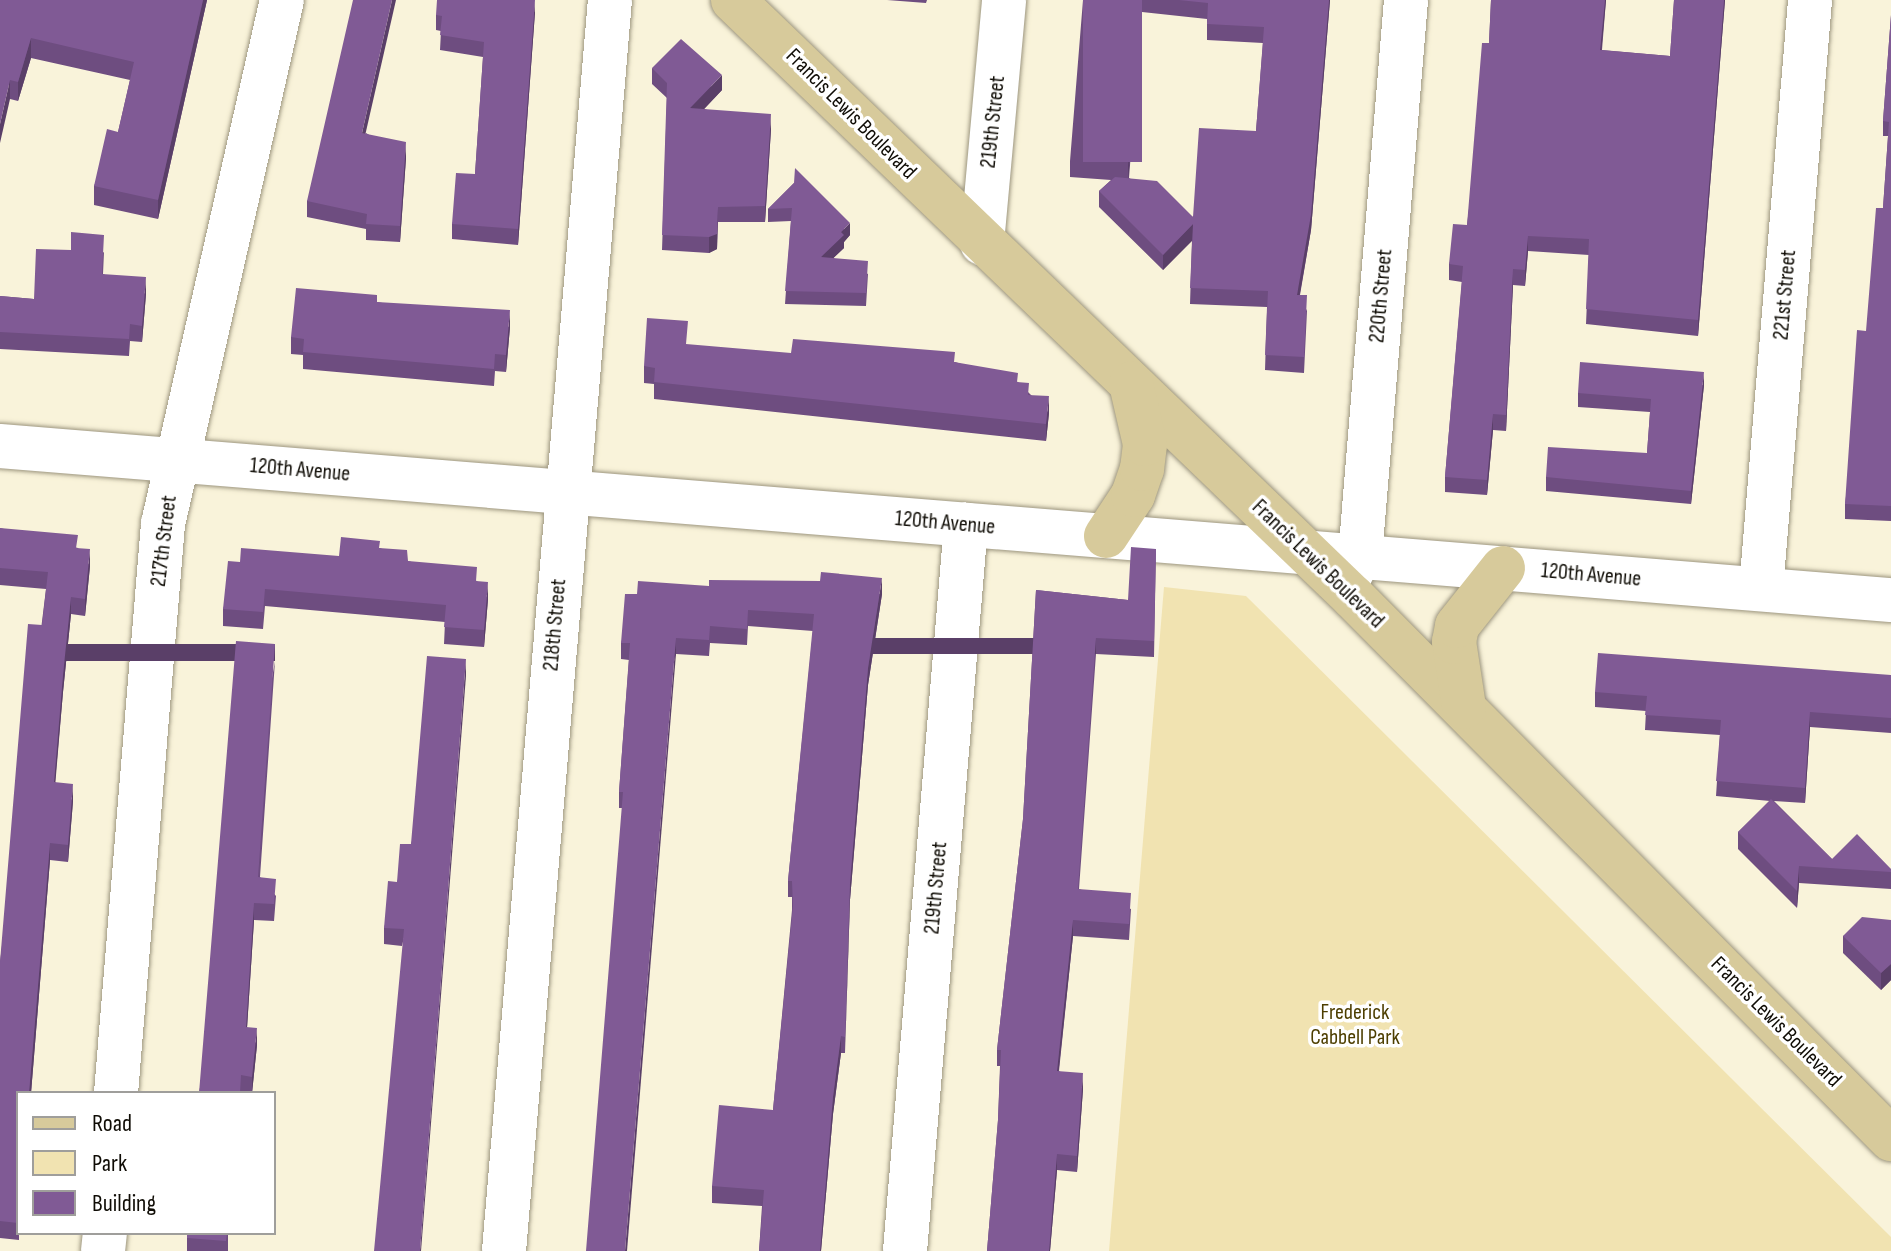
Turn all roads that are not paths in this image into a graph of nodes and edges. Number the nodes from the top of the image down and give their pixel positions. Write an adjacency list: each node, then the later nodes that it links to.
1 (282, 0): 10 (street, 217th Street)
2 (610, 0): 11 (street, 218th Street)
3 (733, 0): 7 (main road, Francis Lewis Boulevard)
4 (1004, 0): 7 (street, 219th Street)
5 (1406, 0): 16 (street, 220th Street)
6 (1810, 0): 17 (street, 221st Street)
7 (982, 243): 8 (main road, Francis Lewis Boulevard)
8 (1131, 384): 13 (main road); 14 (main road, Francis Lewis Boulevard)
9 (0, 446): 10 (street, 120th Avenue)
10 (177, 460): 11 (street, 120th Avenue); 20 (street, 217th Street)
11 (566, 492): 12 (street, 120th Avenue); 22 (street, 218th Street)
12 (966, 525): 13 (street, 120th Avenue); 23 (street, 219th Street)
13 (1106, 536): 14 (street, 120th Avenue)
14 (1305, 552): 16 (main road, Francis Lewis Boulevard)
15 (1503, 568): 16 (street, 120th Avenue); 17 (street, 120th Avenue); 19 (main road)
16 (1352, 572): 19 (main road, Francis Lewis Boulevard)
17 (1761, 589): 18 (street, 120th Avenue)
18 (1891, 600)
19 (1464, 707): 21 (main road, Francis Lewis Boulevard)
20 (116, 1091)
21 (1891, 1139)
22 (504, 1251)
23 (905, 1251)

